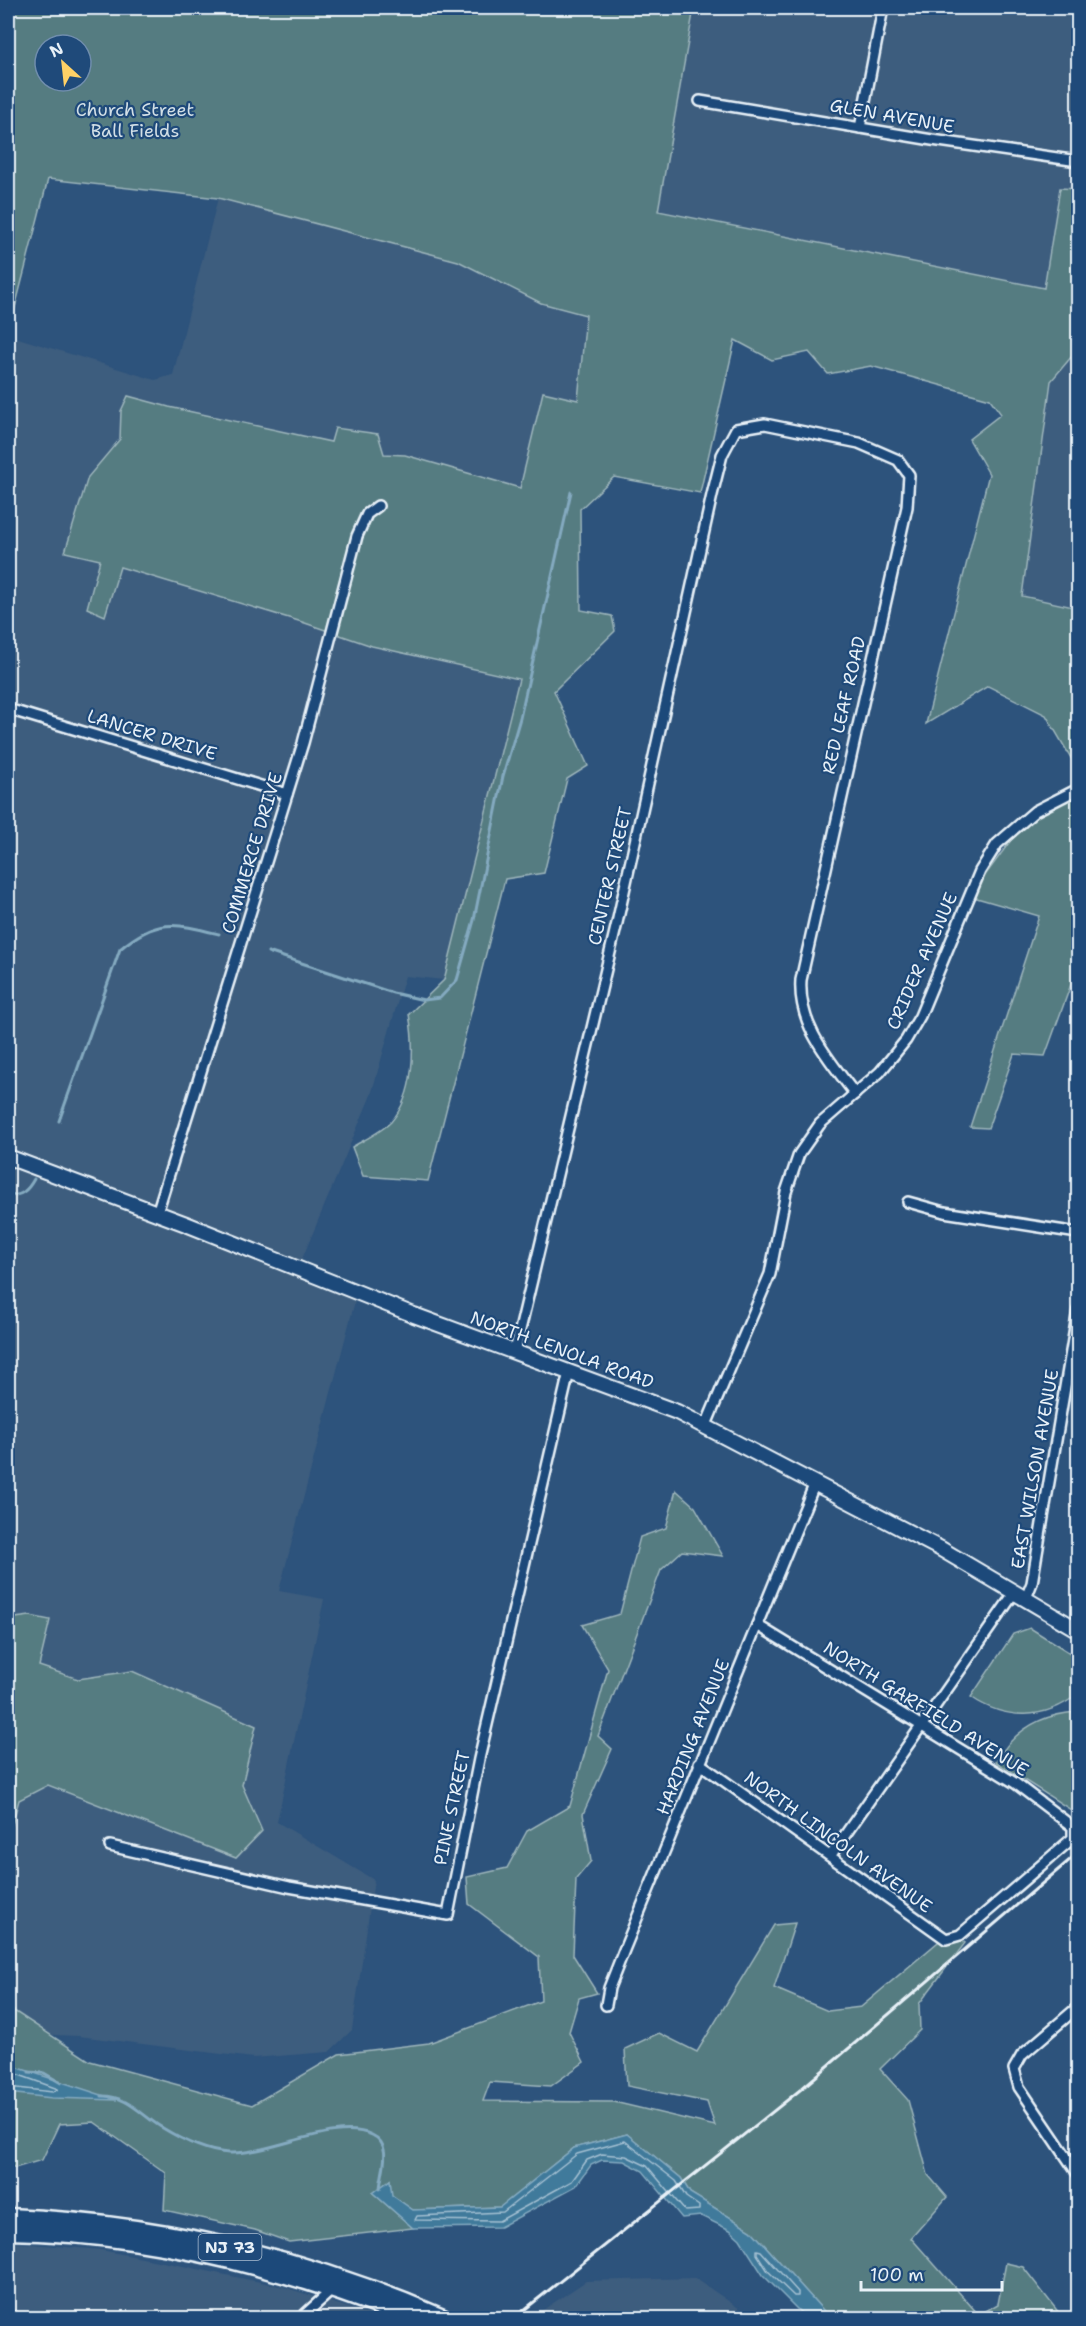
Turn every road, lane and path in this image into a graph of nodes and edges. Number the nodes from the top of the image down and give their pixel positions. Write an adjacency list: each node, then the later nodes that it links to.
1 (883, 8): 3 (street)
2 (700, 101): 3 (street, GLEN AVENUE)
3 (860, 128): 4 (street, GLEN AVENUE)
4 (1078, 161)
5 (754, 424): 10 (street, RED LEAF ROAD); 16 (street, CENTER STREET)
6 (378, 506): 9 (street, COMMERCE DRIVE)
7 (8, 709): 9 (street, LANCER DRIVE)
8 (1078, 789): 10 (street, CRIDER AVENUE)
9 (287, 794): 13 (street, COMMERCE DRIVE)
10 (855, 1095): 18 (street, CRIDER AVENUE)
11 (8, 1157): 13 (main road, NORTH LENOLA ROAD)
12 (908, 1202): 14 (street)
13 (157, 1213): 16 (main road, NORTH LENOLA ROAD)
14 (1078, 1233)
15 (1078, 1310): 20 (street, EAST WILSON AVENUE)
16 (515, 1351): 17 (main road, NORTH LENOLA ROAD)
17 (569, 1372): 18 (main road, NORTH LENOLA ROAD); 25 (street, PINE STREET)
18 (706, 1425): 19 (main road, NORTH LENOLA ROAD)
19 (815, 1483): 20 (main road, NORTH LENOLA ROAD); 21 (street, HARDING AVENUE)
20 (1021, 1595): 22 (main road, NORTH LENOLA ROAD); 23 (street, EAST WILSON AVENUE)
21 (757, 1625): 23 (street, NORTH GARFIELD AVENUE); 24 (street, HARDING AVENUE)
22 (1078, 1630)
23 (920, 1725): 26 (street, EAST WILSON AVENUE); 27 (street, NORTH GARFIELD AVENUE)
24 (699, 1763): 26 (street, NORTH LINCOLN AVENUE); 28 (street, HARDING AVENUE)
25 (110, 1846)
26 (831, 1855): 27 (street, NORTH LINCOLN AVENUE)
27 (960, 1935)
28 (606, 2005)
29 (1078, 2007): 30 (street)
30 (1078, 2174)
31 (8, 2217): 38 (highway, NJ 73)
32 (8, 2231): 33 (highway, NJ 73)
33 (332, 2290): 36 (street); 37 (highway, NJ 73)
34 (8, 2314): 35 (street)
35 (14, 2319)
36 (301, 2319)
37 (410, 2319)
38 (444, 2319)

